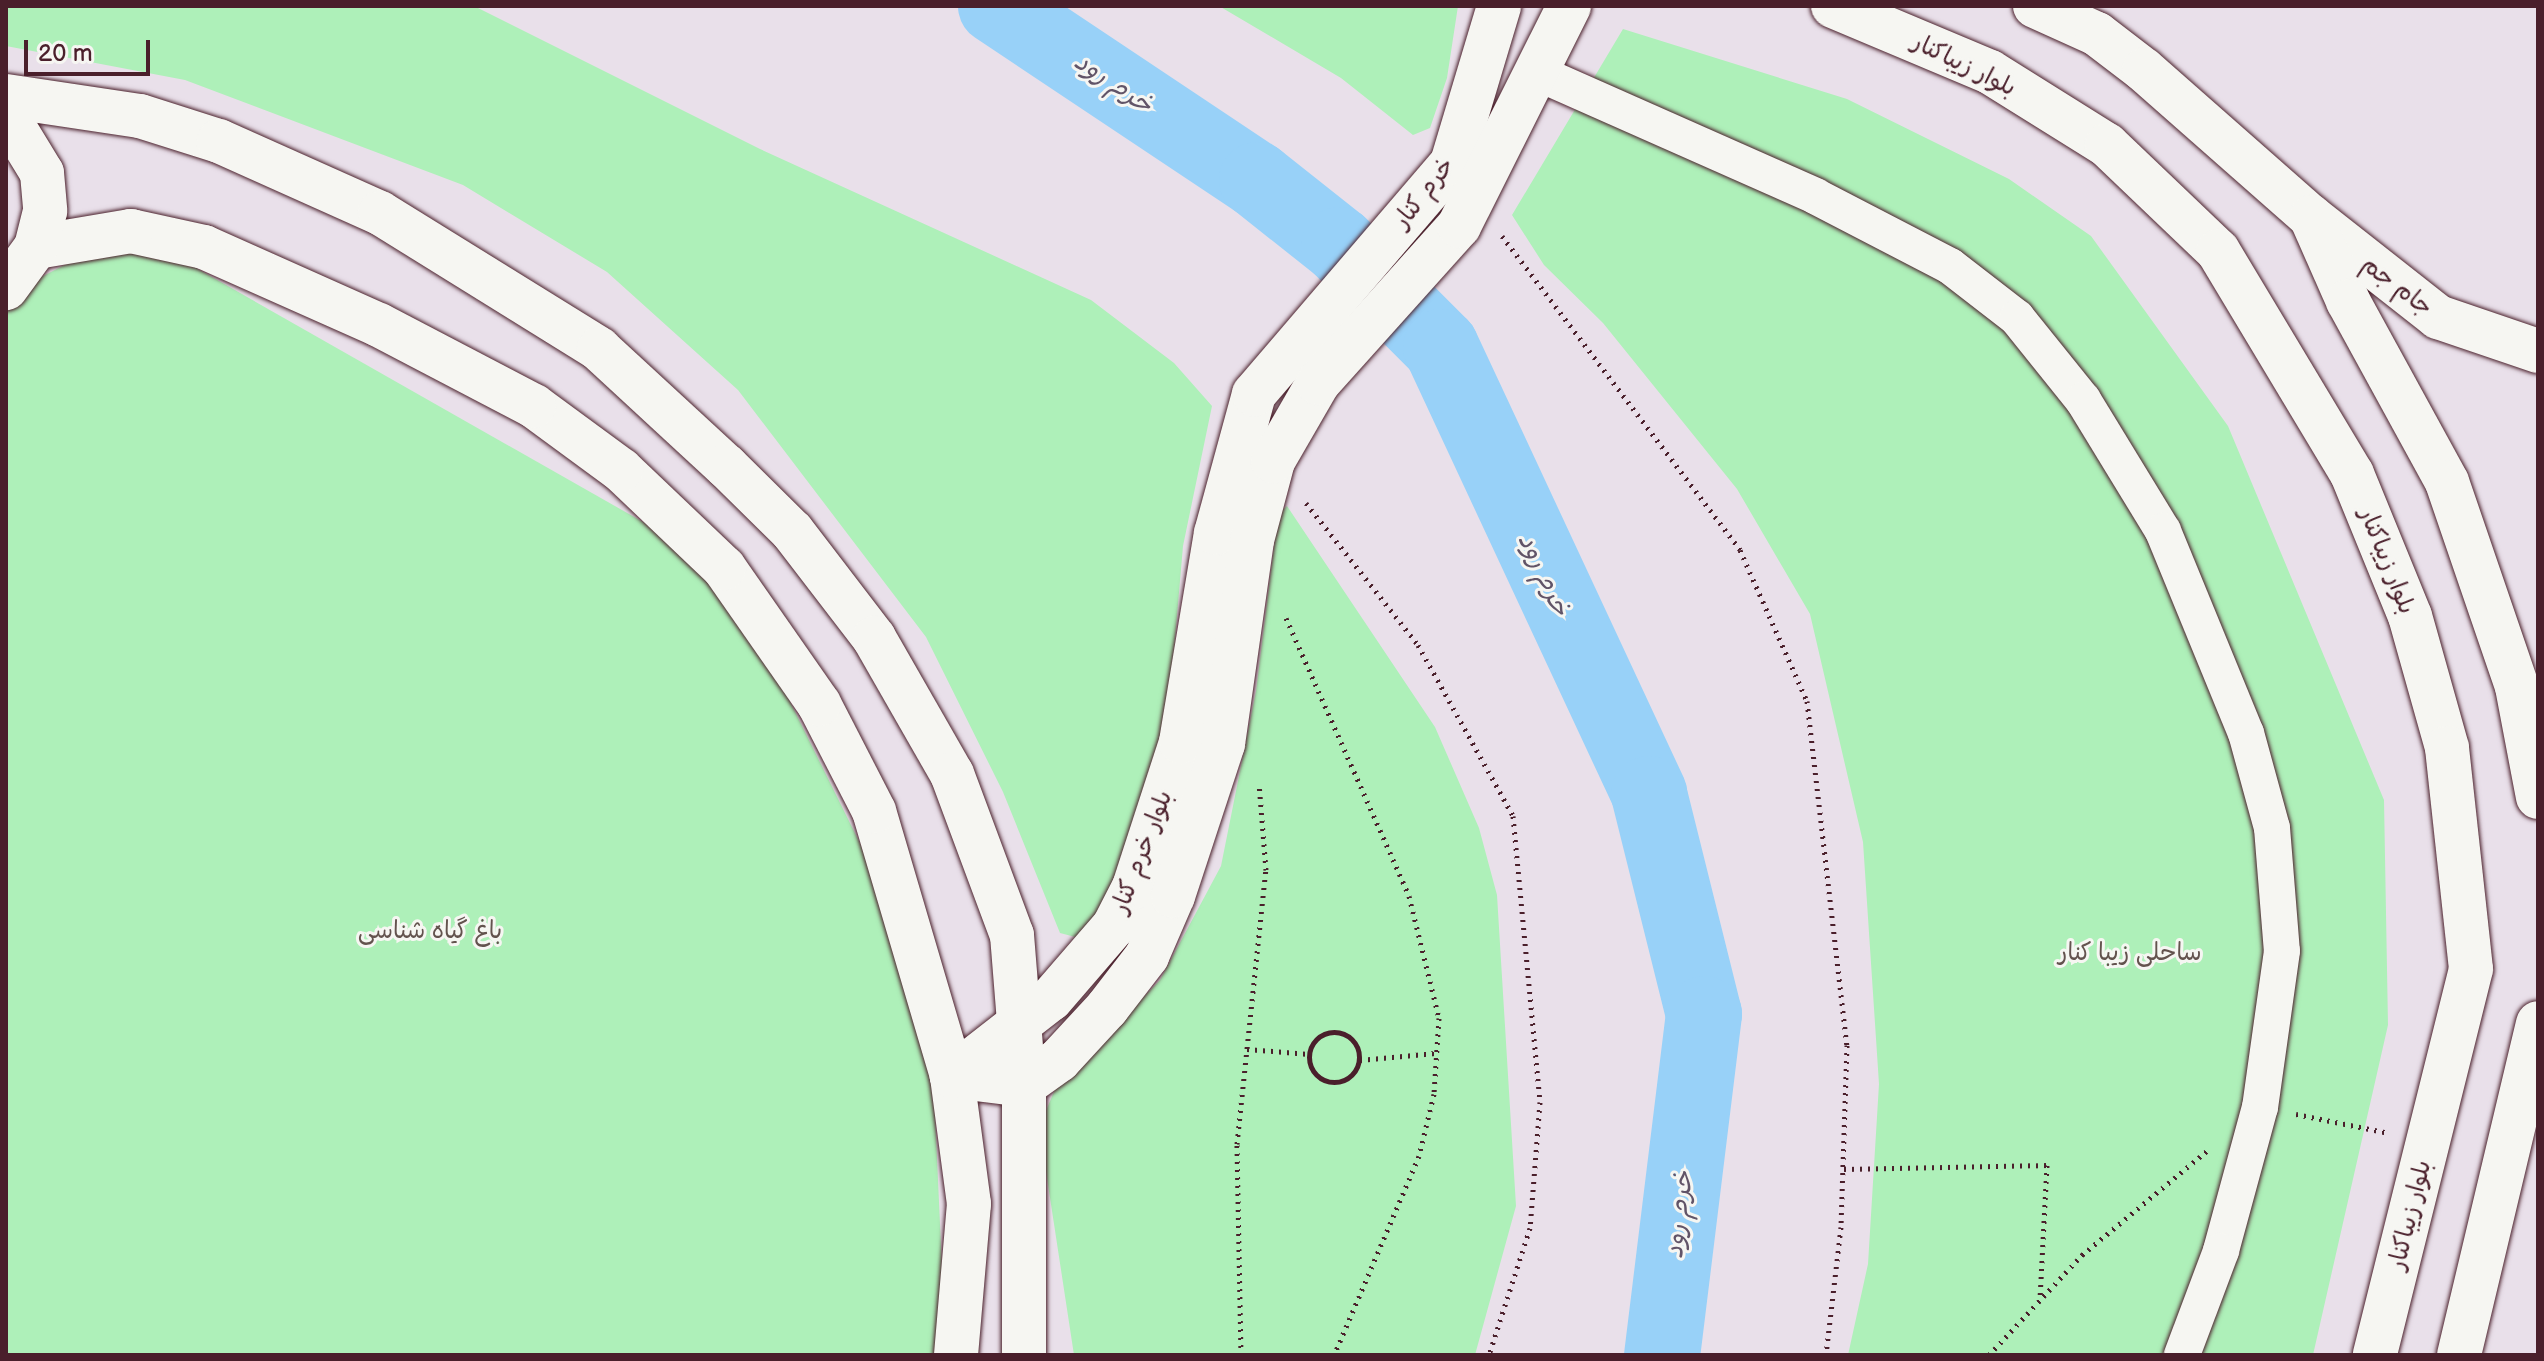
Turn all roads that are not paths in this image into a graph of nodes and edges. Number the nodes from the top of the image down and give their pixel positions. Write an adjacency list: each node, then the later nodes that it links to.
1 (1499, 6): 11 (main road, خرم کنار)
2 (1569, 6): 5 (main road, بلوار خرم کنار)
3 (1833, 6): 21 (main road, بلوار زیباکنار)
4 (2035, 6): 8 (main road)
5 (1538, 73): 17 (main road, بلوار خرم کنار); 20 (street)
6 (6, 96): 15 (main road)
7 (6, 114): 9 (main road)
8 (2311, 217): 12 (main road, جام جم); 13 (main road)
9 (36, 247): 10 (main road); 16 (main road)
10 (6, 288)
11 (1289, 346): 15 (main road, بلوار خرم کنار)
12 (2538, 351)
13 (2538, 797)
14 (2538, 1023): 22 (main road)
15 (1015, 1029): 16 (main road, بلوار خرم کنار); 17 (main road)
16 (952, 1076): 17 (main road); 18 (main road)
17 (1024, 1085): 19 (main road)
18 (956, 1355)
19 (1024, 1355)
20 (2182, 1355)
21 (2375, 1355)
22 (2459, 1355)

